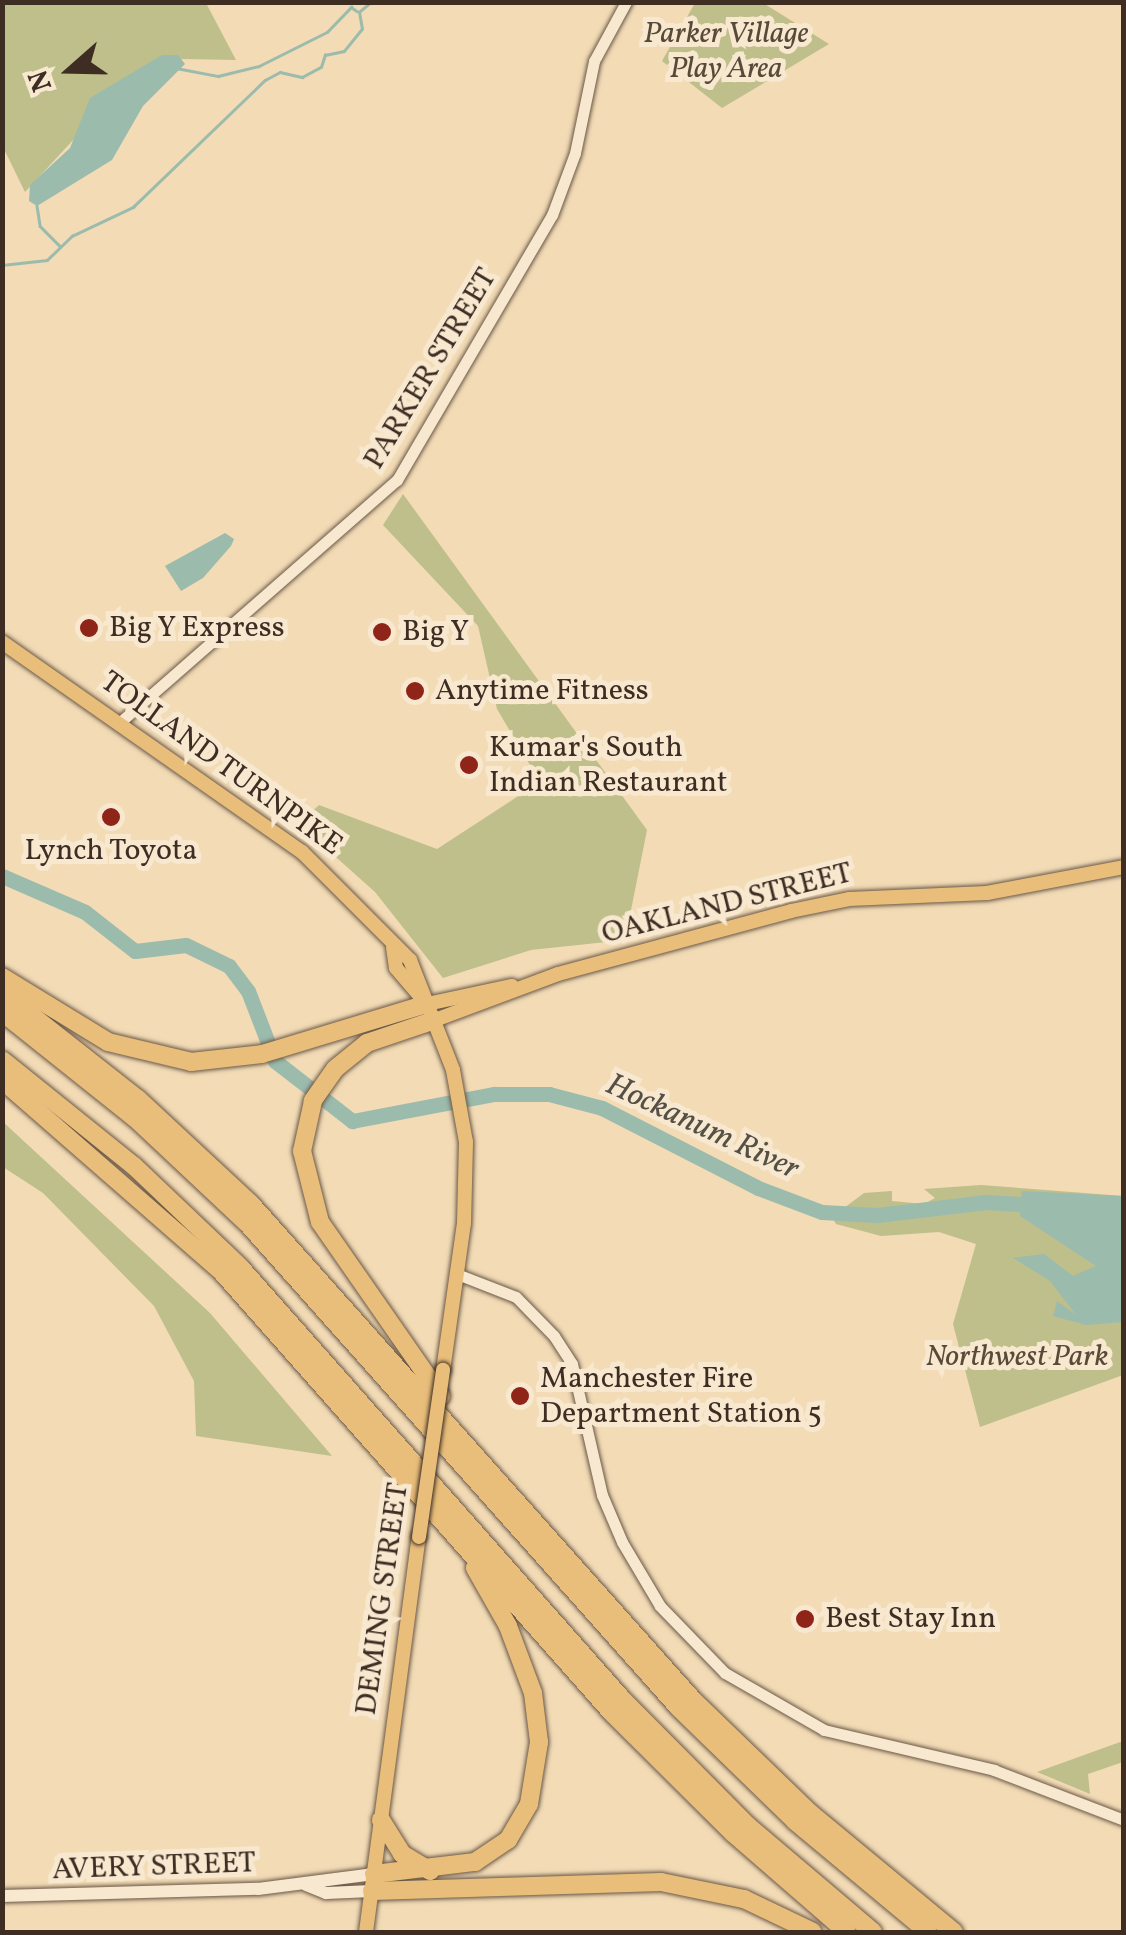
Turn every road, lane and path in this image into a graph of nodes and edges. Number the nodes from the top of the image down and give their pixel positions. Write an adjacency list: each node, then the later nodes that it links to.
1 (626, 2): 3 (street, PARKER STREET)
2 (2, 642): 3 (main road, TOLLAND TURNPIKE)
3 (120, 722): 8 (main road, TOLLAND TURNPIKE)
4 (1124, 867): 8 (main road, OAKLAND STREET)
5 (2, 977): 8 (highway)
6 (2, 992): 12 (highway)
7 (2, 1012): 23 (highway)
8 (431, 1012): 11 (main road, TOLLAND TURNPIKE); 12 (highway)
9 (2, 1060): 22 (highway)
10 (2, 1080): 13 (highway)
11 (457, 1274): 14 (main road, DEMING STREET, bridge); 15 (street)
12 (478, 1456): 24 (highway)
13 (452, 1528): 16 (highway); 21 (highway)
14 (381, 1820): 16 (highway); 17 (main road, DEMING STREET)
15 (1124, 1820)
16 (430, 1871): 17 (highway)
17 (373, 1882): 18 (main road, AVERY STREET); 19 (main road, DEMING STREET); 20 (highway)
18 (2, 1896)
19 (366, 1932)
20 (813, 1932)
21 (847, 1932)
22 (873, 1932)
23 (928, 1932)
24 (954, 1932)

